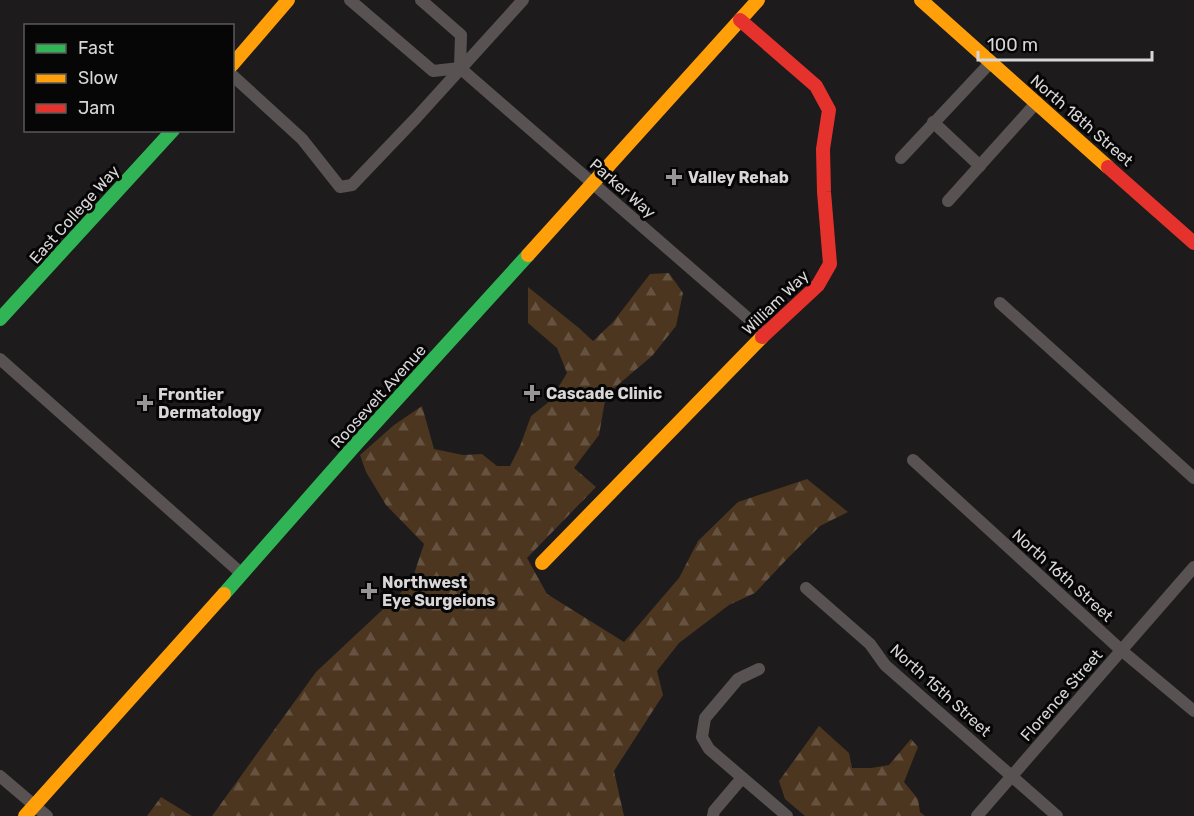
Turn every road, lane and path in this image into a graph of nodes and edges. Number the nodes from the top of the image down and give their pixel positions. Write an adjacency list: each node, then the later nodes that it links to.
1 (288, 0): 9 (street)
2 (350, 0): 10 (street)
3 (420, 0): 10 (street)
4 (523, 0): 10 (street)
5 (758, 0): 7 (street, Roosevelt Avenue)
6 (921, 0): 8 (street, North 18th Street)
7 (740, 20): 17 (street, Roosevelt Avenue); 22 (street, William Way)
8 (991, 62): 12 (street, North 18th Street); 13 (street)
9 (234, 63)
10 (460, 68): 11 (street); 17 (street, Parker Way)
11 (234, 77)
12 (1037, 102): 16 (street); 19 (street, North 18th Street)
13 (933, 122): 15 (street); 16 (street)
14 (171, 132): 21 (street, East College Way)
15 (902, 158)
16 (980, 166): 18 (street)
17 (593, 184): 22 (street, Parker Way); 28 (street, Roosevelt Avenue)
18 (948, 201)
19 (1194, 243)
20 (1000, 303): 25 (street)
21 (0, 320)
22 (765, 333): 26 (street, William Way)
23 (0, 359): 28 (street)
24 (913, 460): 30 (street, North 16th Street)
25 (1194, 478)
26 (542, 562)
27 (1194, 567): 30 (street, Florence Street)
28 (242, 574): 36 (street, Roosevelt Avenue)
29 (806, 588): 34 (street, North 15th Street)
30 (1121, 650): 32 (street, North 16th Street); 34 (street, Florence Street)
31 (759, 669): 35 (street)
32 (1194, 711)
33 (0, 776): 36 (street)
34 (1012, 777): 40 (street, Florence Street); 41 (street, North 15th Street)
35 (742, 778): 38 (street); 39 (street)
36 (30, 811): 37 (street)
37 (47, 816)
38 (713, 816)
39 (787, 816)
40 (977, 816)
41 (1057, 816)

